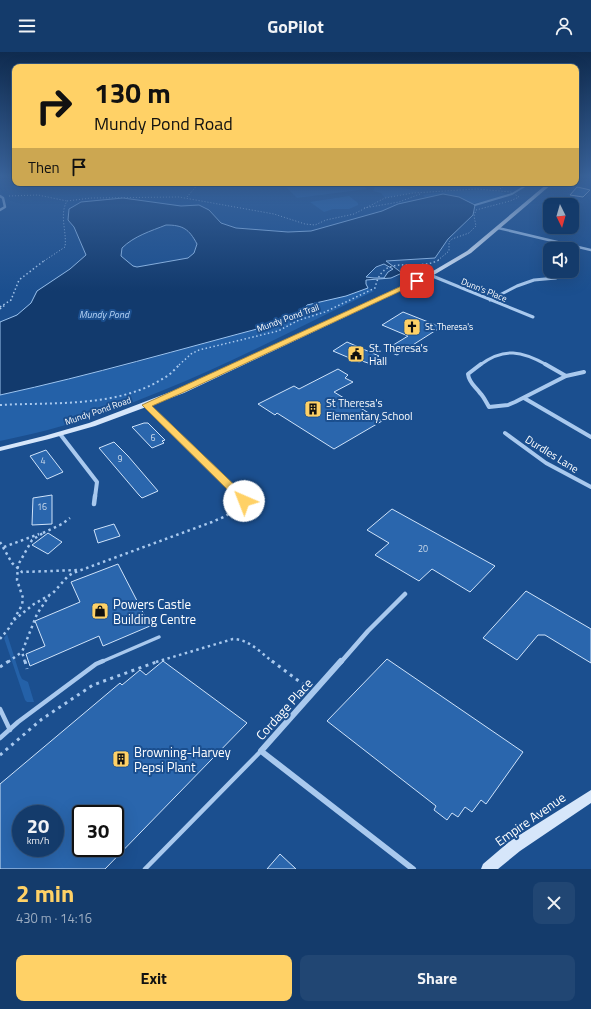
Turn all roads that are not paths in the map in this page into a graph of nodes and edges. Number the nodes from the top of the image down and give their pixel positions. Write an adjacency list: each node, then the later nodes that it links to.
1 (513, 215): 2 (street, Mundy Pond Road)
2 (498, 228): 3 (street); 4 (street, Mundy Pond Road)
3 (591, 250)
4 (430, 275): 6 (street, Dunn's Place); 11 (street, Mundy Pond Road)
5 (556, 278): 6 (street)
6 (490, 300): 7 (street, Dunn's Place)
7 (533, 317)
8 (584, 372): 9 (street)
9 (566, 376): 10 (street); 10 (street)
10 (524, 398): 14 (street)
11 (146, 405): 13 (street, Mundy Pond Road); 17 (street)
12 (505, 433): 16 (street, Durdles Lane)
13 (60, 434): 15 (street, Mundy Pond Road); 18 (street)
14 (591, 437)
15 (0, 449)
16 (591, 487)
17 (244, 501)
18 (94, 504)
19 (405, 594): 24 (street, Cordage Place)
20 (159, 637): 22 (lane)
21 (0, 709): 22 (lane)
22 (10, 730): 23 (lane)
23 (0, 738)
24 (261, 751): 26 (lane); 27 (street, Cordage Place)
25 (591, 796): 28 (street, Empire Avenue)
26 (144, 869)
27 (413, 869)
28 (488, 869)

